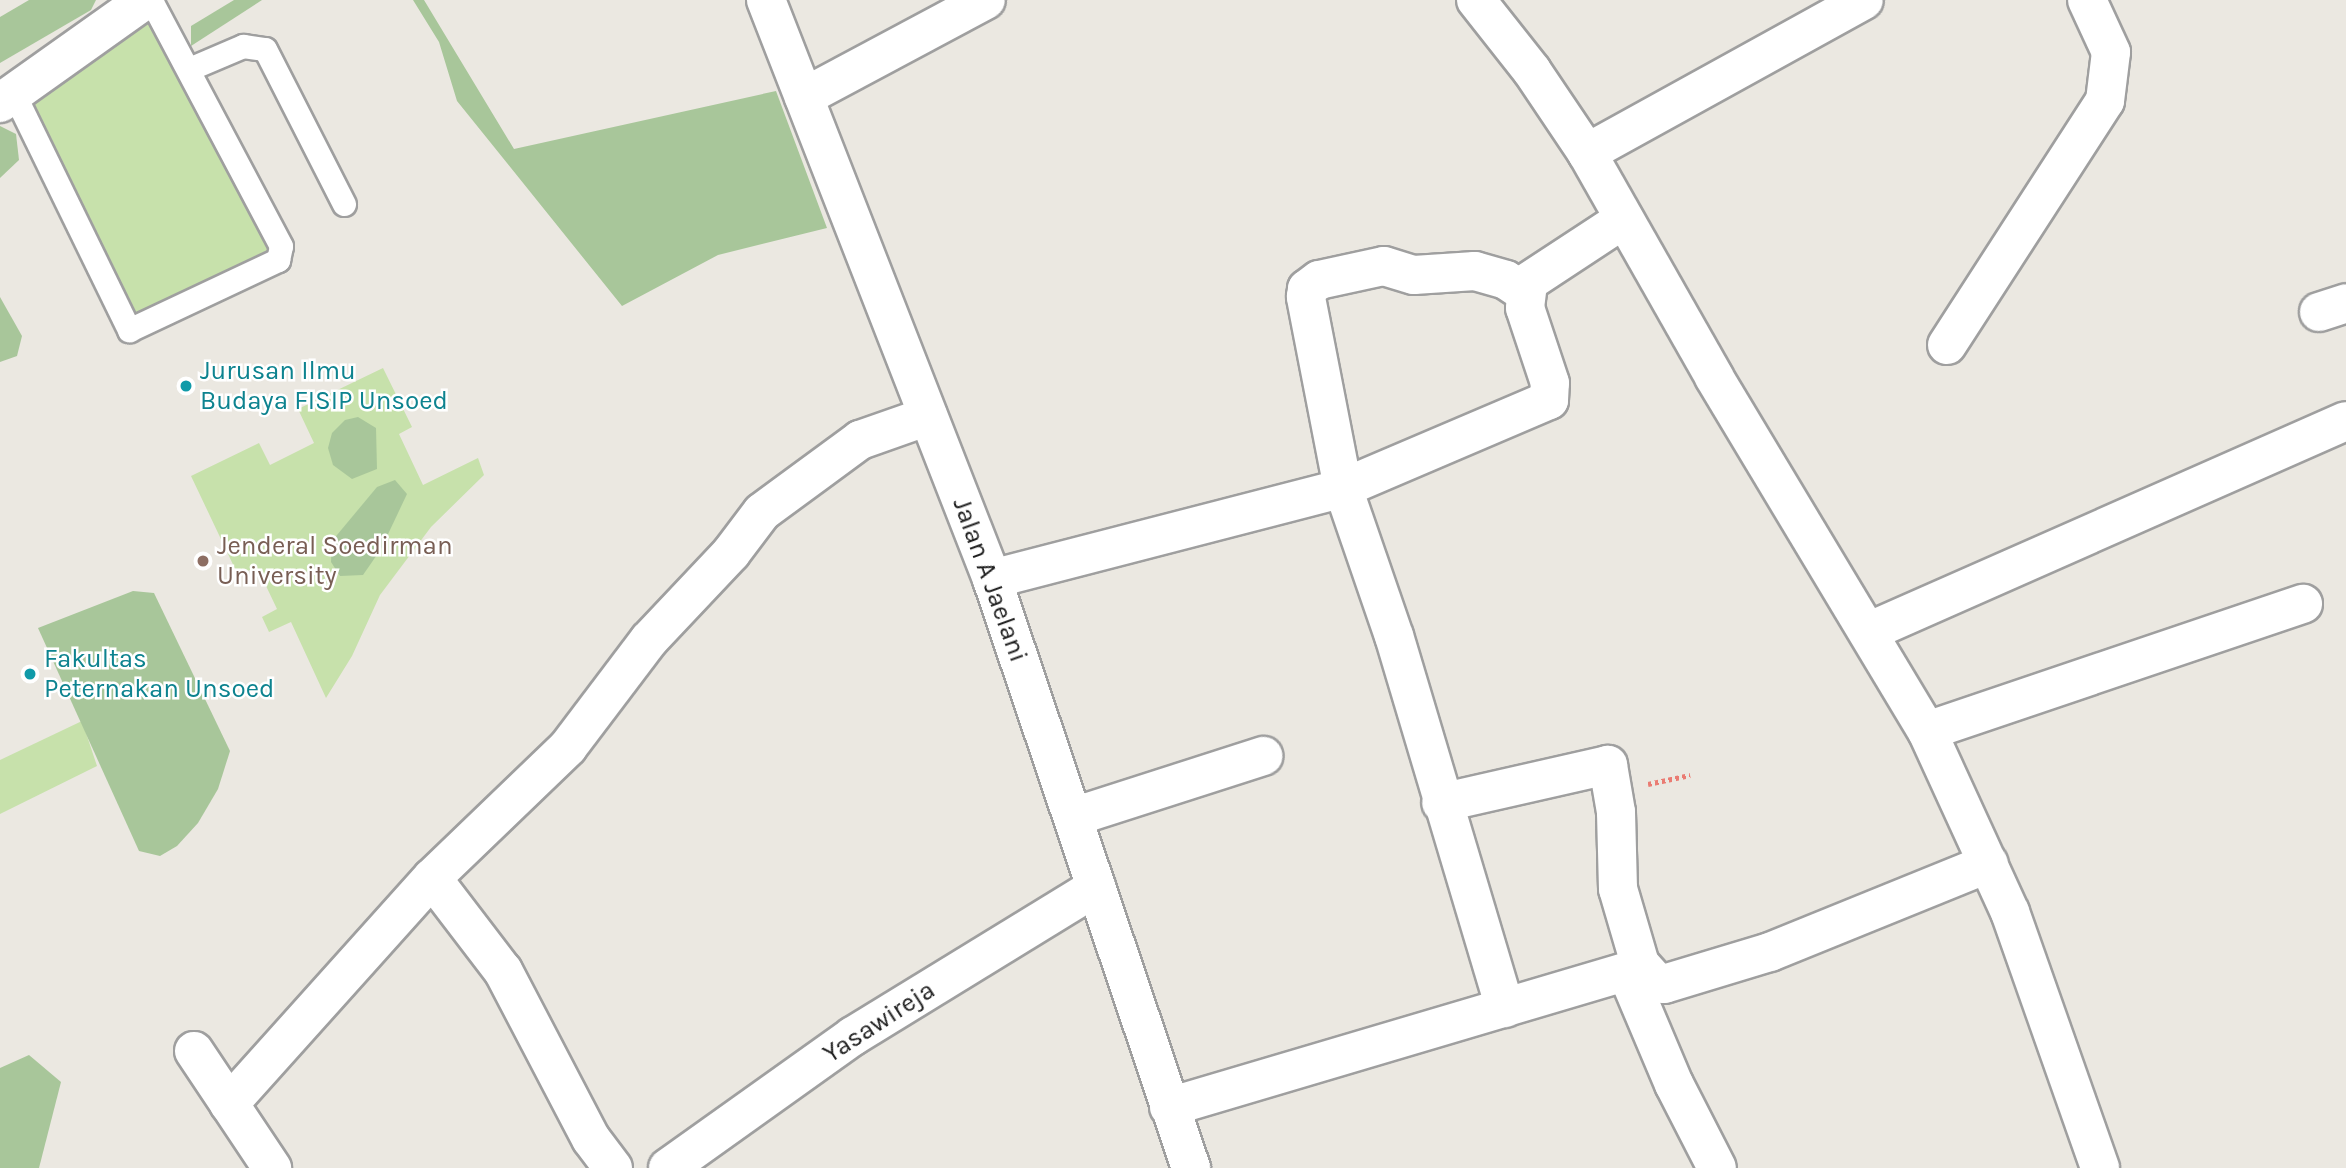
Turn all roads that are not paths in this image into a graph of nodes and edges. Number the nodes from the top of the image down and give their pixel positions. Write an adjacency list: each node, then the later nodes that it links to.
1 (145, 0): 10 (street)
2 (151, 0): 8 (lane)
3 (766, 0): 9 (street, Jalan A Jaelani)
4 (986, 0): 9 (street)
5 (1476, 0): 11 (street)
6 (1864, 0): 11 (street)
7 (2087, 0): 15 (street)
8 (189, 69): 10 (lane); 12 (lane)
9 (804, 97): 16 (street, Jalan A Jaelani)
10 (7, 99)
11 (1587, 153): 13 (street)
12 (344, 204)
13 (1623, 219): 14 (street); 21 (street)
14 (1525, 293): 18 (street); 18 (street)
15 (1947, 345)
16 (928, 416): 19 (street, Jalan A Jaelani); 27 (street)
17 (2346, 421): 21 (street)
18 (1343, 488): 19 (street); 24 (street)
19 (992, 579): 25 (street, Jalan A Jaelani)
20 (2303, 604): 22 (street)
21 (1868, 632): 22 (street)
22 (1927, 732): 26 (street)
23 (1263, 756): 25 (street)
24 (1441, 803): 29 (street); 30 (street)
25 (1073, 817): 28 (street, Jalan A Jaelani)
26 (1989, 863): 29 (street); 39 (street)
27 (432, 878): 32 (street); 35 (street)
28 (1096, 887): 33 (street, Jalan A Jaelani); 36 (street, Yasawireja)
29 (1633, 968): 30 (street); 38 (street)
30 (1505, 1008): 33 (street)
31 (194, 1051): 32 (street)
32 (229, 1104): 34 (street)
33 (1169, 1107): 37 (street, Jalan A Jaelani)
34 (272, 1168)
35 (613, 1168)
36 (668, 1168)
37 (1191, 1168)
38 (1717, 1168)
39 (2100, 1168)

